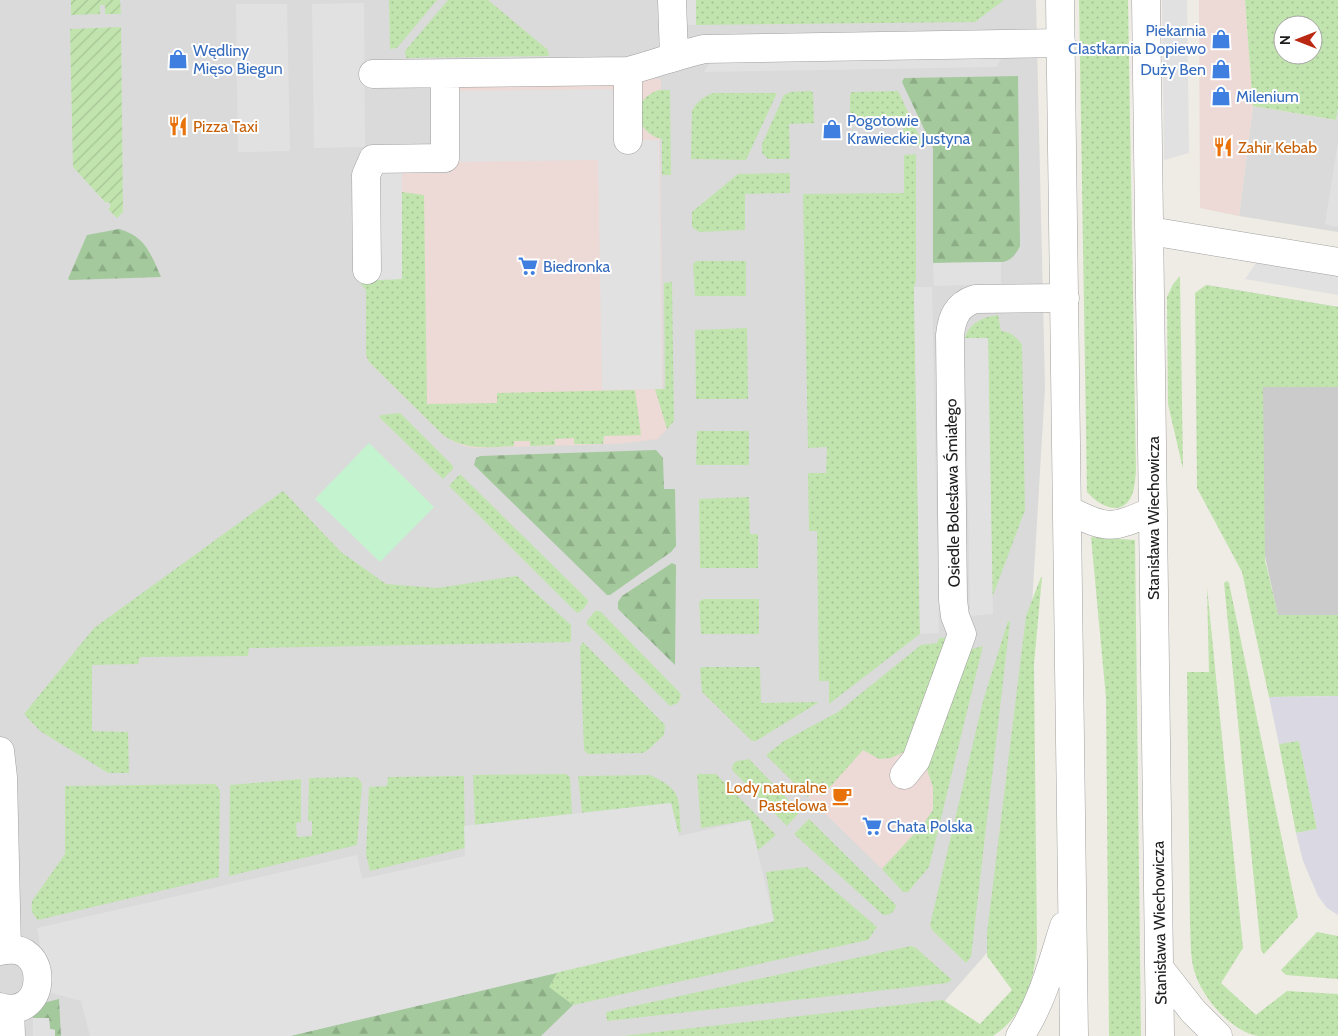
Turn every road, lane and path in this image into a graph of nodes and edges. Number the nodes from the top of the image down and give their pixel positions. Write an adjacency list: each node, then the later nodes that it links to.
1 (672, 0): 5 (street)
2 (1060, 0): 4 (street)
3 (1146, 0): 10 (street, Stanisława Wiechowicza)
4 (1061, 43): 5 (street); 13 (street)
5 (674, 56): 6 (street)
6 (628, 71): 8 (street); 9 (street)
7 (372, 74): 8 (street)
8 (445, 74): 12 (street)
9 (628, 140)
10 (1150, 231): 11 (street); 15 (street, Stanisława Wiechowicza)
11 (1338, 262)
12 (367, 270)
13 (1065, 298): 14 (street); 17 (street, Osiedle Bolesława Śmiałego)
14 (1068, 510): 15 (street); 18 (street)
15 (1153, 511): 20 (street, Stanisława Wiechowicza)
16 (0, 751): 19 (street)
17 (904, 775)
18 (1071, 903): 23 (street); 24 (street)
19 (4, 950): 21 (street)
20 (1160, 969): 25 (street, Stanisława Wiechowicza); 26 (street)
21 (5, 1008): 22 (street)
22 (11, 1036)
23 (1020, 1036)
24 (1074, 1036)
25 (1160, 1036)
26 (1218, 1036)

